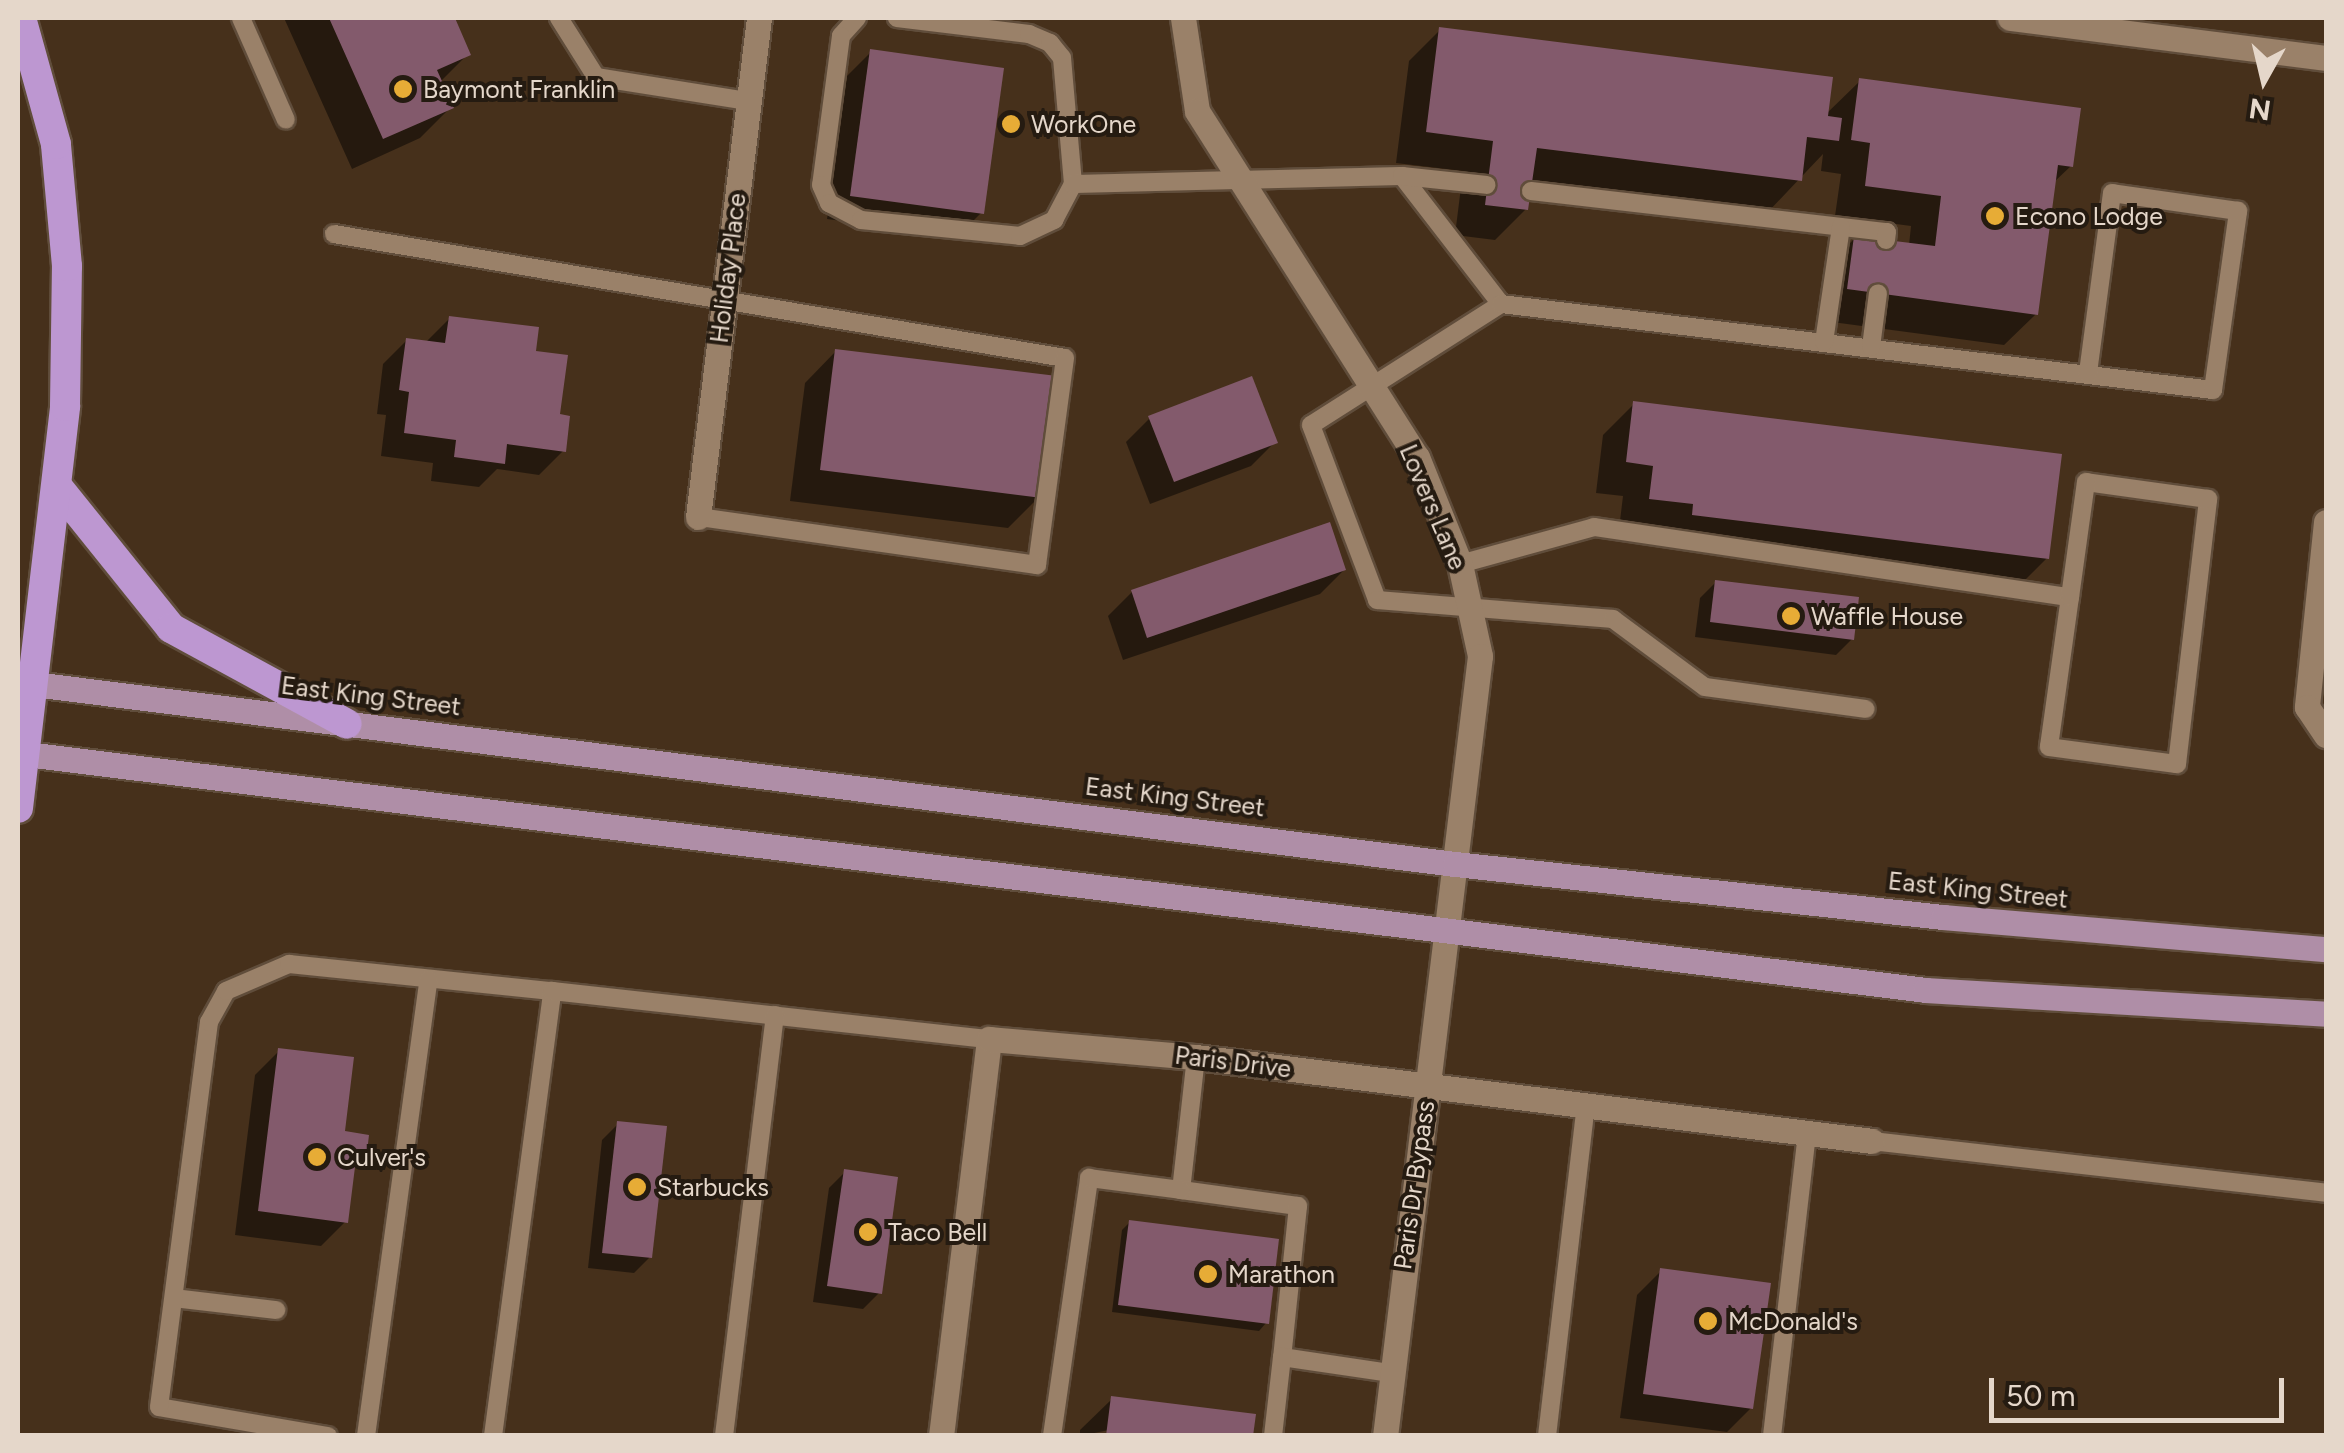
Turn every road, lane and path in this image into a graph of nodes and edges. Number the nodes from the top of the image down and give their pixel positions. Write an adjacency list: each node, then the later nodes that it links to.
1 (20, 18): 27 (highway)
2 (241, 18): 11 (lane)
3 (559, 18): 10 (lane)
4 (758, 18): 10 (street, Holiday Place)
5 (857, 18): 14 (lane)
6 (897, 18): 14 (lane)
7 (1183, 18): 13 (street, Lovers Lane)
8 (2021, 18): 9 (street)
9 (2326, 58)
10 (748, 101): 21 (street, Holiday Place)
11 (286, 120)
12 (1402, 176): 13 (lane); 15 (lane); 22 (lane)
13 (1236, 181): 14 (lane); 26 (street, Lovers Lane)
14 (1073, 184)
15 (1488, 186)
16 (1531, 191): 17 (lane)
17 (1841, 226): 19 (lane); 23 (lane)
18 (334, 234): 21 (lane)
19 (1886, 240)
20 (1878, 293): 24 (lane)
21 (724, 303): 28 (street, Holiday Place); 28 (lane)
22 (1501, 304): 23 (lane); 26 (lane)
23 (1824, 342): 24 (lane)
24 (1871, 347): 25 (lane)
25 (2088, 374): 25 (lane)
26 (1369, 386): 30 (street, Lovers Lane); 32 (lane)
27 (58, 486): 33 (highway); 35 (highway)
28 (698, 518)
29 (2326, 522): 36 (street)
30 (1460, 564): 31 (lane); 32 (street, Lovers Lane)
31 (2070, 597): 31 (lane)
32 (1469, 605): 34 (lane); 39 (street, Lovers Lane)
33 (26, 683): 35 (main road, East King Street); 37 (highway)
34 (1865, 708)
35 (347, 724): 39 (main road, East King Street)
36 (2326, 735)
37 (22, 754): 38 (highway); 40 (main road)
38 (18, 808)
39 (1454, 864): 40 (street, Lovers Lane); 41 (main road, East King Street)
40 (1446, 934): 44 (main road); 48 (street, Paris Dr Bypass)
41 (2326, 949)
42 (429, 979): 43 (lane); 54 (lane); 59 (lane)
43 (552, 991): 45 (lane); 60 (lane)
44 (2326, 1014)
45 (775, 1015): 46 (lane); 61 (lane)
46 (989, 1039): 47 (street, Paris Drive); 62 (street)
47 (1196, 1057): 48 (street, Paris Drive); 52 (lane)
48 (1428, 1084): 49 (street, Paris Drive); 57 (street, Paris Dr Bypass)
49 (1586, 1104): 50 (street, Paris Drive); 66 (lane)
50 (1806, 1133): 51 (street, Paris Drive); 67 (lane)
51 (1872, 1140): 53 (lane)
52 (1180, 1190): 56 (lane); 63 (lane)
53 (2326, 1193)
54 (174, 1298): 55 (lane); 58 (lane)
55 (276, 1310)
56 (1282, 1357): 57 (lane); 64 (lane)
57 (1391, 1373): 65 (street, Paris Dr Bypass)
58 (328, 1436)
59 (366, 1436)
60 (492, 1436)
61 (724, 1436)
62 (941, 1436)
63 (1052, 1436)
64 (1272, 1436)
65 (1385, 1436)
66 (1546, 1436)
67 (1772, 1436)

